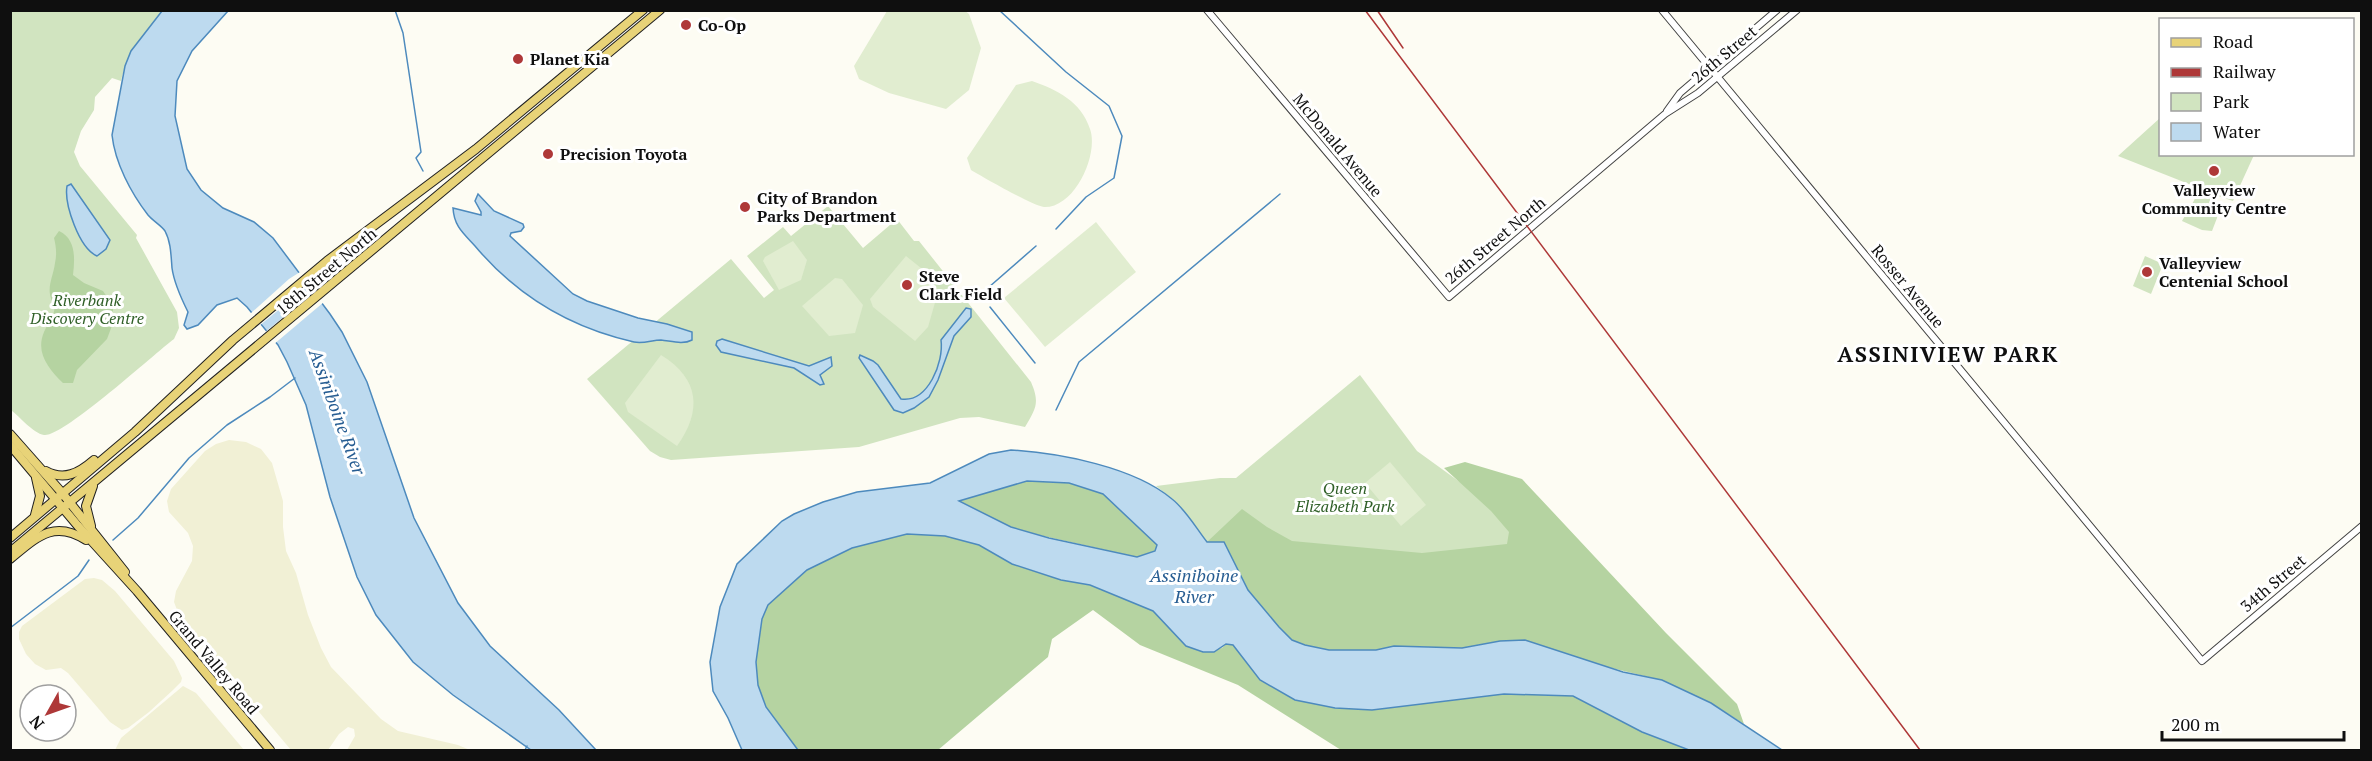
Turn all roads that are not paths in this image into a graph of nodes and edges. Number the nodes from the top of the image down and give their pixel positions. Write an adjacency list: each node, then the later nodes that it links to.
1 (643, 10): 13 (main road, 18th Street North)
2 (660, 10): 16 (main road, 18th Street North)
3 (1207, 10): 11 (street, McDonald Avenue)
4 (1662, 10): 7 (street, Rosser Avenue)
5 (1777, 10): 7 (street, 26th Street)
6 (1797, 10): 8 (street, 26th Street)
7 (1708, 68): 8 (street, Rosser Avenue); 9 (street, 26th Street)
8 (1717, 78): 9 (street, 26th Street); 27 (street, Rosser Avenue)
9 (1665, 114): 10 (street, 26th Street)
10 (1558, 205): 11 (street, 26th Street North)
11 (1449, 297)
12 (10, 434): 15 (main road)
13 (128, 438): 15 (main road); 17 (main road, 18th Street North)
14 (10, 445): 15 (main road)
15 (30, 461): 17 (main road, Grand Valley Road); 20 (main road)
16 (105, 473): 18 (main road, 18th Street North); 22 (main road)
17 (59, 497): 18 (main road, Grand Valley Road); 20 (main road, 18th Street North)
18 (66, 505): 22 (main road, Grand Valley Road); 23 (main road, 18th Street North); 24 (main road, Grand Valley Road)
19 (2361, 526): 27 (street, 34th Street)
20 (24, 527): 21 (main road, 18th Street North)
21 (10, 538)
22 (100, 540): 26 (main road, Grand Valley Road)
23 (10, 552)
24 (105, 557): 25 (main road); 26 (main road, Grand Valley Road)
25 (10, 559)
26 (137, 591): 28 (main road, Grand Valley Road)
27 (2202, 661)
28 (270, 750)

